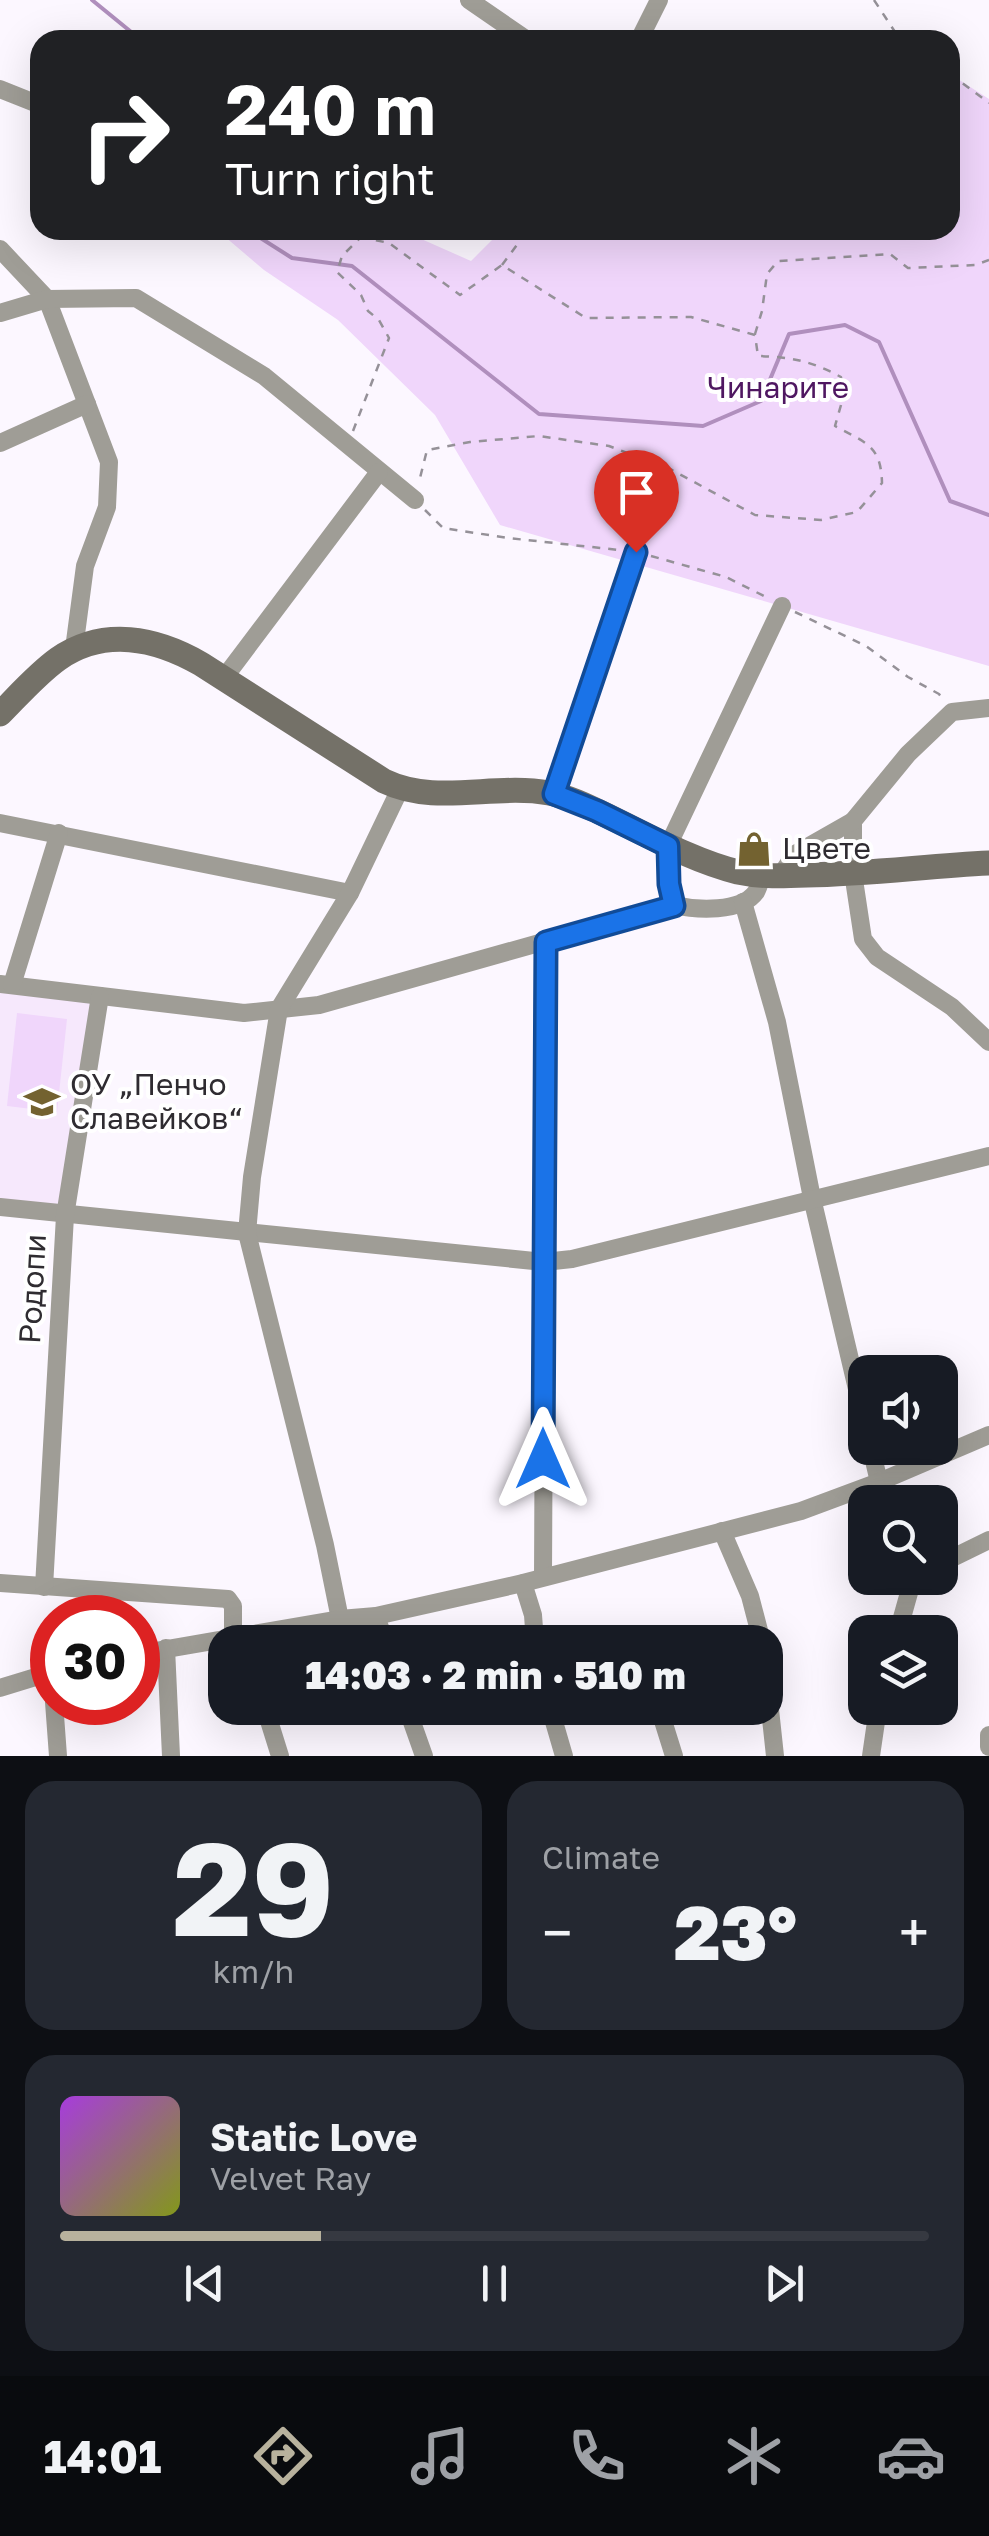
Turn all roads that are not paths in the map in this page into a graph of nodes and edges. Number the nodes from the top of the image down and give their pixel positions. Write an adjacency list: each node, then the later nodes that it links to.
1 (468, 0): 3 (street)
2 (659, 0): 4 (street)
3 (512, 30)
4 (644, 30)
5 (0, 88): 6 (street)
6 (30, 100)
7 (0, 248): 8 (street)
8 (46, 299): 9 (street); 10 (street); 12 (street)
9 (0, 313)
10 (87, 404): 11 (street); 16 (street)
11 (0, 444)
12 (378, 472): 13 (street); 17 (street)
13 (415, 500)
14 (636, 552): 21 (street)
15 (782, 606): 25 (street)
16 (74, 649): 17 (street); 19 (street)
17 (224, 678): 20 (street)
18 (987, 707): 22 (street)
19 (0, 714)
20 (400, 789): 21 (street); 29 (street)
21 (554, 794): 25 (street)
22 (853, 821): 27 (street); 28 (street)
23 (0, 822): 24 (street)
24 (59, 833): 29 (street); 33 (street)
25 (668, 846): 28 (street); 31 (street)
26 (989, 863): 27 (street)
27 (853, 873): 28 (street); 36 (street)
28 (771, 876): 30 (street)
29 (350, 892): 35 (street)
30 (742, 902): 31 (street); 38 (street)
31 (674, 906): 32 (street)
32 (546, 942): 35 (street); 42 (street)
33 (6, 985): 34 (street)
34 (100, 996): 35 (street); 40 (street, Родопи)
35 (279, 1009): 41 (street)
36 (989, 1042)
37 (989, 1156): 38 (street)
38 (812, 1198): 42 (street); 43 (street)
39 (0, 1208): 40 (street)
40 (65, 1216): 41 (street); 54 (street, Родопи)
41 (247, 1233): 42 (street); 56 (street)
42 (544, 1262): 51 (street)
43 (849, 1355)
44 (989, 1435): 46 (street)
45 (875, 1465): 46 (street)
46 (879, 1482): 47 (street); 48 (street)
47 (880, 1485)
48 (722, 1530): 51 (street); 61 (street)
49 (989, 1540): 50 (street)
50 (958, 1555)
51 (543, 1577): 53 (street)
52 (0, 1583): 54 (street)
53 (523, 1584): 55 (street); 60 (street)
54 (44, 1587): 57 (street)
55 (376, 1616): 56 (street); 59 (street)
56 (340, 1619): 58 (street)
57 (238, 1625)
58 (309, 1625)
59 (379, 1625)
60 (534, 1625)
61 (758, 1625)
62 (208, 1642): 63 (street)
63 (166, 1648): 64 (street); 77 (street)
64 (160, 1649)
65 (30, 1679): 66 (street)
66 (0, 1688)
67 (56, 1725): 76 (street)
68 (271, 1725): 78 (street)
69 (413, 1725): 79 (street)
70 (555, 1725): 80 (street)
71 (664, 1725): 81 (street)
72 (772, 1725): 82 (street)
73 (876, 1725): 83 (street)
74 (989, 1735): 75 (street)
75 (989, 1747)
76 (58, 1756)
77 (171, 1756)
78 (280, 1756)
79 (424, 1756)
80 (564, 1756)
81 (674, 1756)
82 (775, 1756)
83 (871, 1756)

